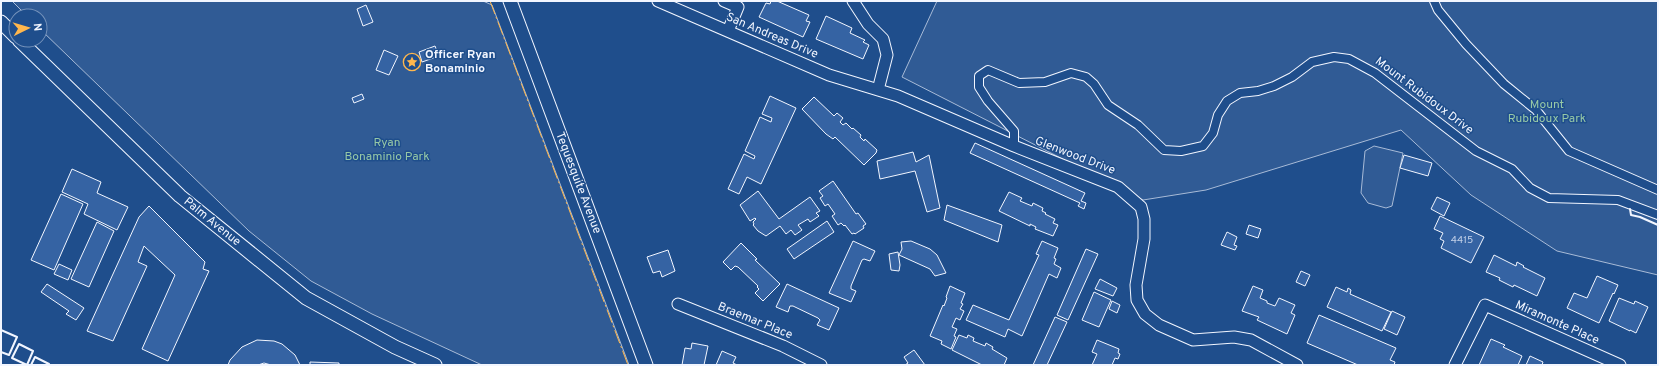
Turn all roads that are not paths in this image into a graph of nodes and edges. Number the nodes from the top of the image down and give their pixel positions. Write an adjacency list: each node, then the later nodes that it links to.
1 (510, 1): 16 (street, Tequesquite Avenue)
2 (658, 1): 6 (street, San Andreas Drive)
3 (724, 1): 6 (street)
4 (853, 1): 8 (street)
5 (1434, 1): 10 (street)
6 (728, 31): 8 (street, San Andreas Drive)
7 (27, 48): 13 (street, Palm Avenue)
8 (878, 90): 9 (street, Glenwood Drive)
9 (1014, 146): 11 (street, Mount Rubidoux Drive); 18 (street, Glenwood Drive)
10 (1658, 190)
11 (1658, 215)
12 (678, 304): 17 (street, Braemar Place)
13 (395, 347): 14 (street); 15 (street, Palm Avenue)
14 (415, 365)
15 (435, 365)
16 (646, 365)
17 (821, 365)
18 (1297, 365)
19 (1455, 365): 20 (street, Miramonte Place)
20 (1620, 365)

